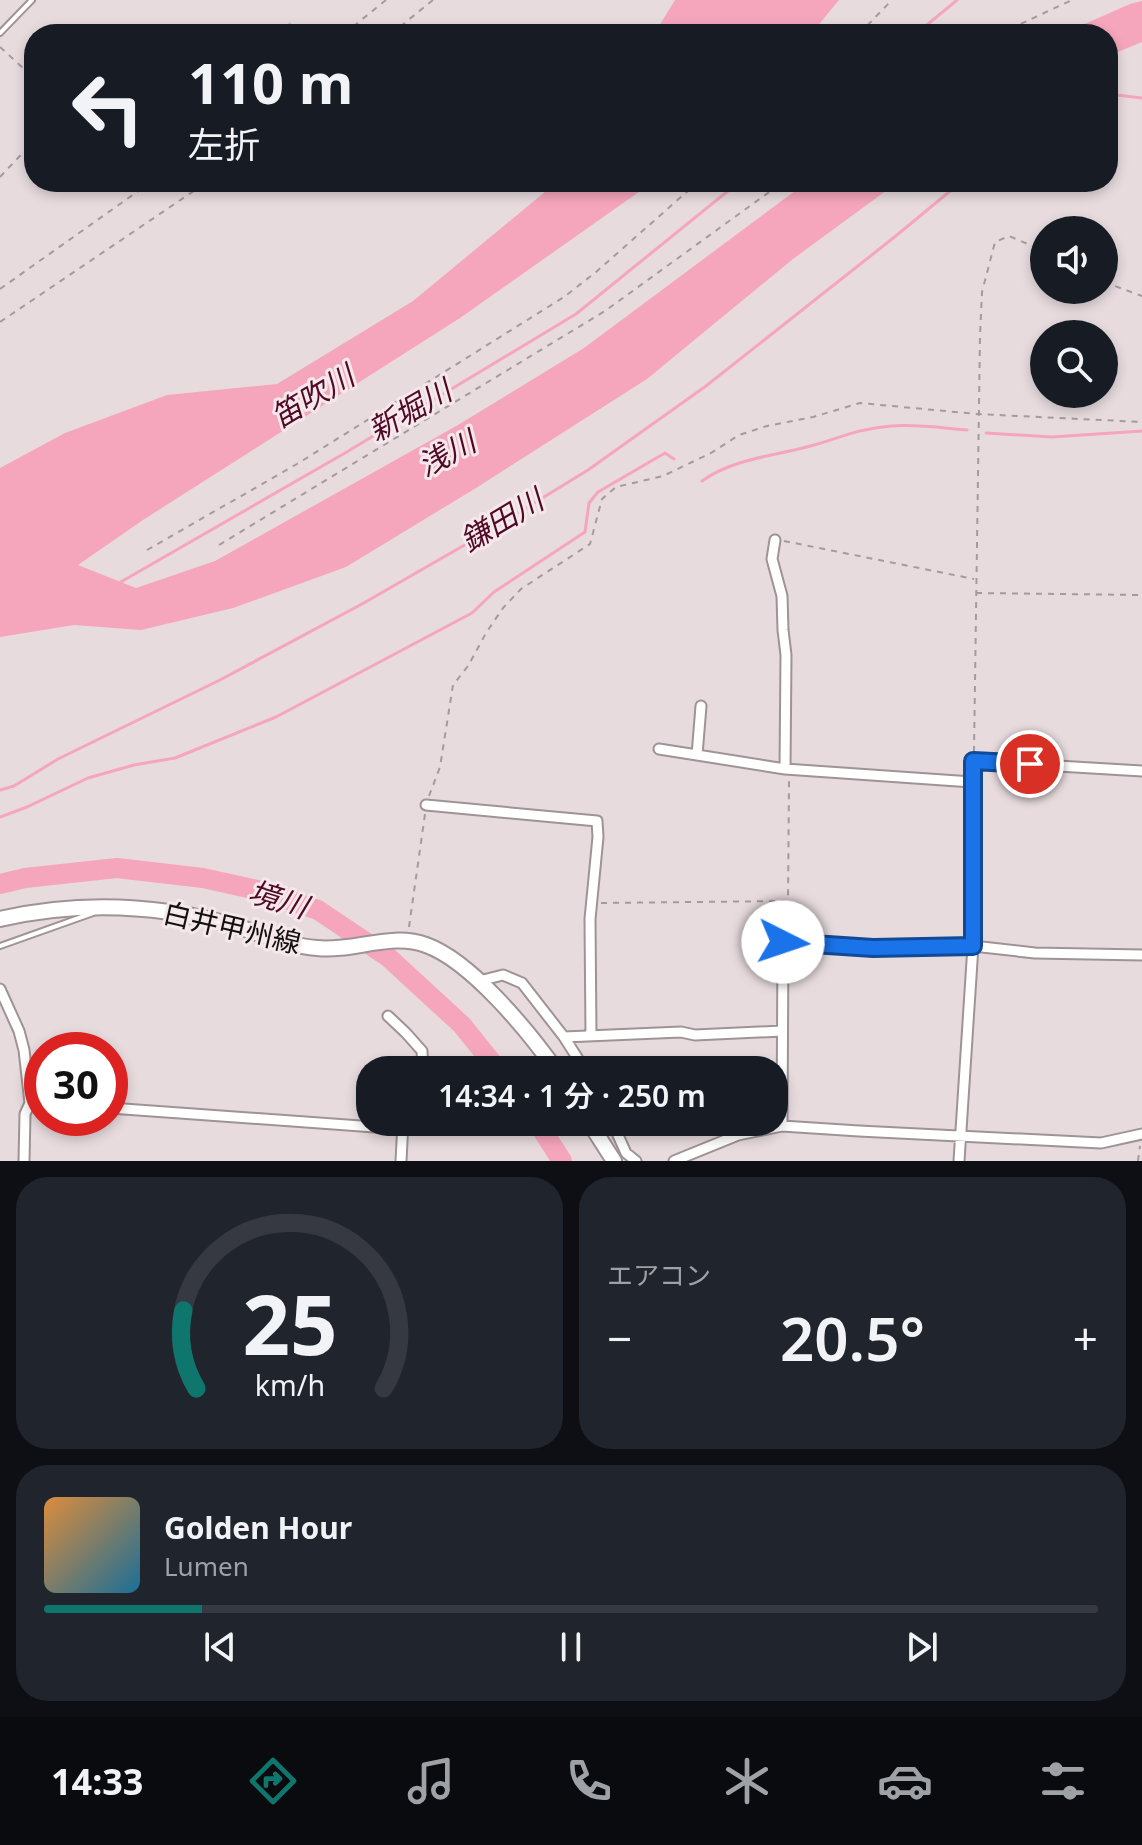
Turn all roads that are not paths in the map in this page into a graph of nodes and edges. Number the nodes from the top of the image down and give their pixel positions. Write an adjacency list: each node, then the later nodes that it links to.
1 (32, 0): 2 (lane)
2 (0, 33)
3 (775, 540): 7 (street)
4 (701, 706): 6 (street)
5 (659, 749): 6 (street)
6 (697, 755): 7 (street)
7 (785, 769): 9 (street)
8 (1142, 771): 9 (street)
9 (972, 782): 14 (street)
10 (426, 805): 20 (street)
11 (111, 907): 12 (main road, 白井甲州線); 13 (lane); 16 (main road, 白井甲州線)
12 (0, 919)
13 (0, 946)
14 (973, 946): 15 (street); 19 (street); 35 (street)
15 (1142, 955)
16 (479, 981): 21 (street); 24 (main road)
17 (0, 989): 22 (street)
18 (388, 1016): 23 (street)
19 (782, 1031): 20 (street); 26 (street)
20 (591, 1036): 21 (street)
21 (564, 1037): 25 (street)
22 (24, 1050)
23 (422, 1056)
24 (546, 1056)
25 (576, 1056)
26 (782, 1056)
27 (128, 1109): 28 (street)
28 (356, 1122)
29 (788, 1126): 35 (street)
30 (25, 1136): 37 (street)
31 (402, 1136): 38 (street)
32 (598, 1136): 39 (main road)
33 (618, 1136): 40 (street)
34 (736, 1136): 41 (street)
35 (961, 1136): 36 (street); 42 (street)
36 (1142, 1137)
37 (24, 1161)
38 (401, 1161)
39 (614, 1161)
40 (636, 1161)
41 (674, 1161)
42 (959, 1161)

